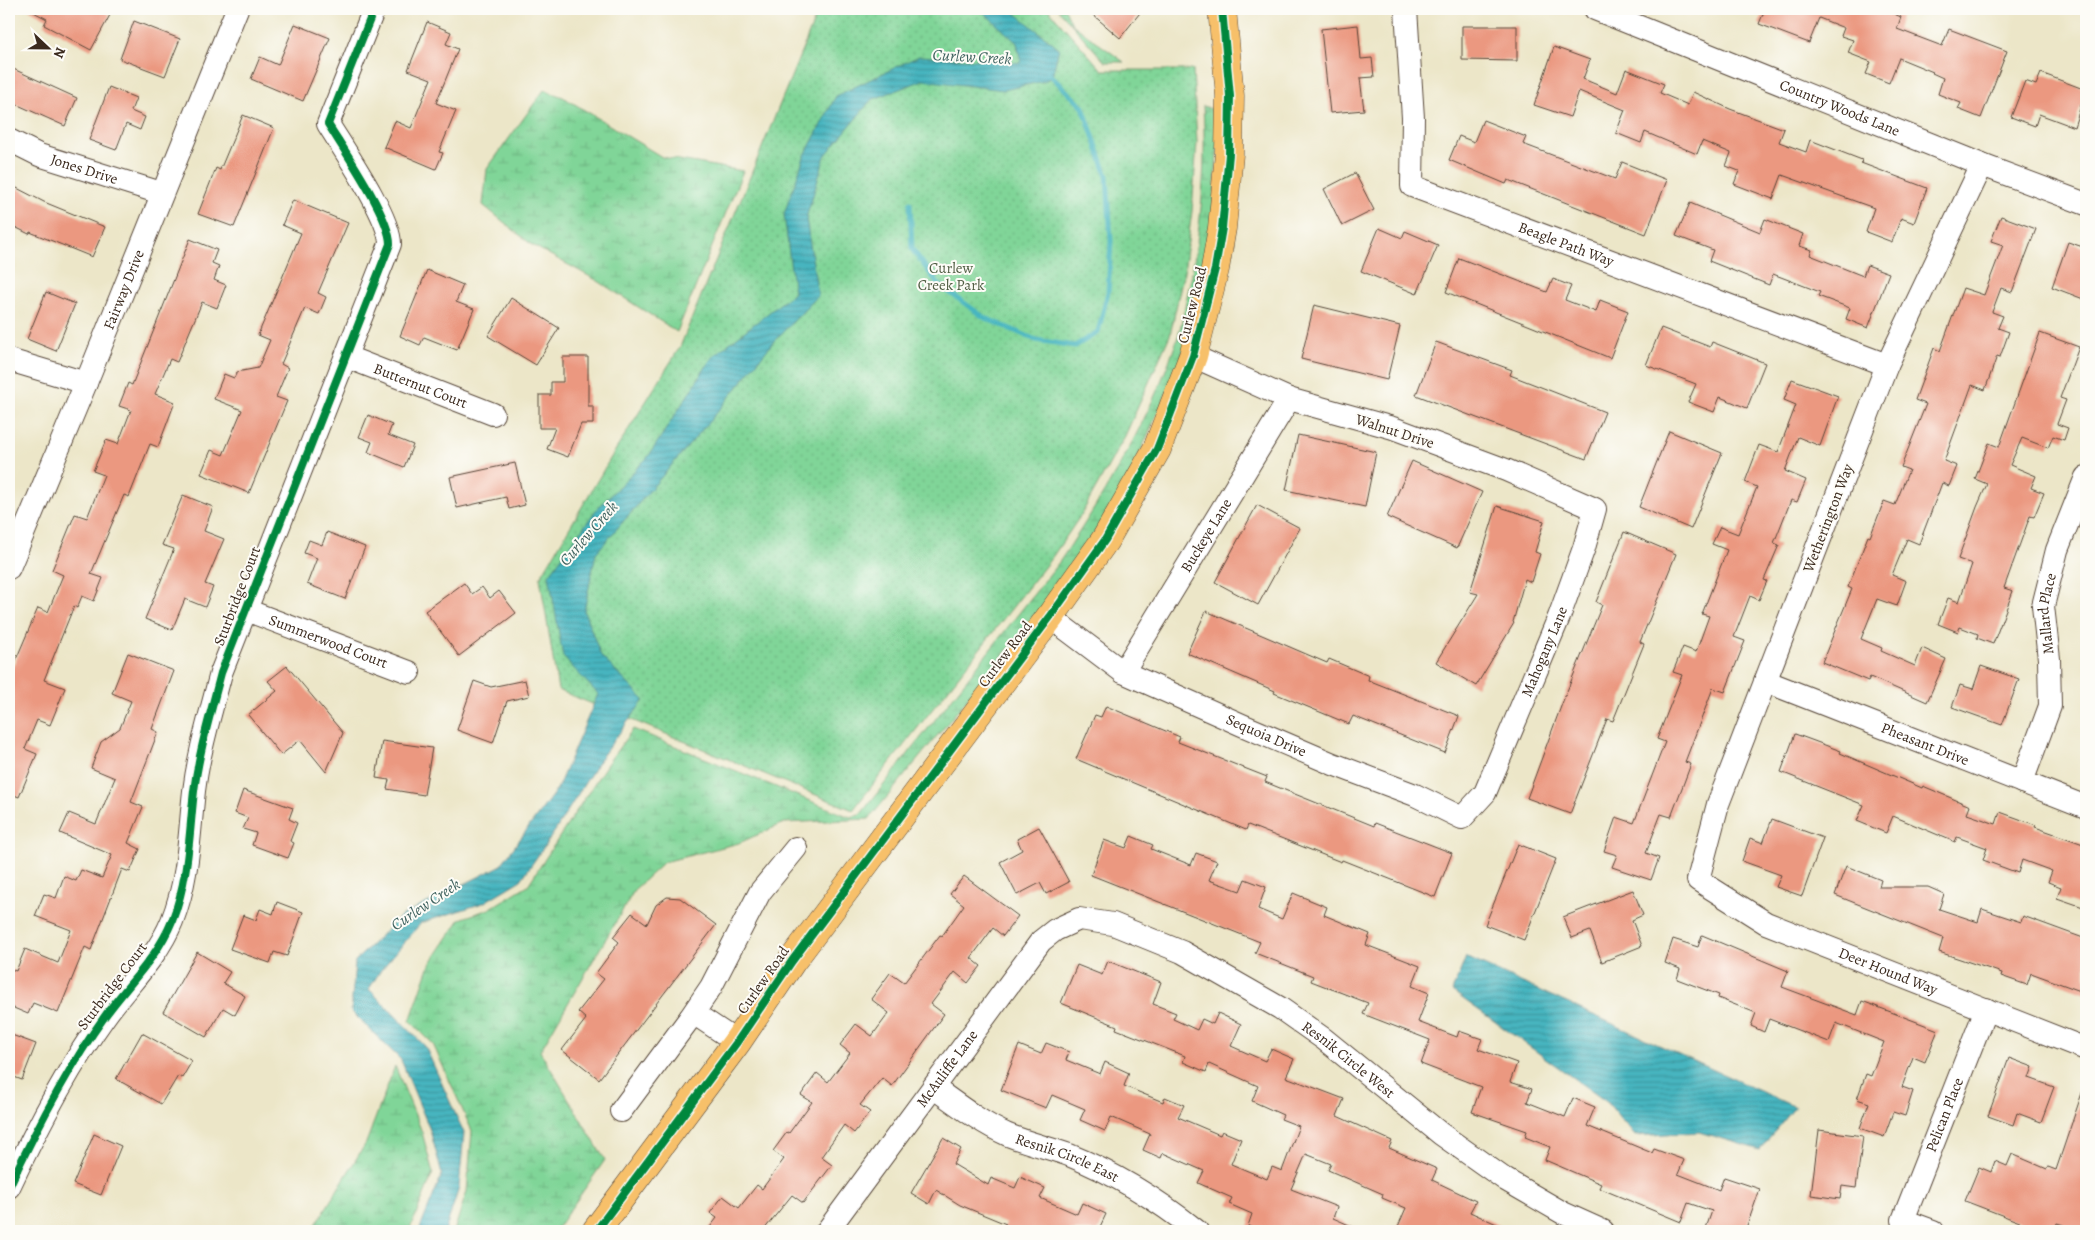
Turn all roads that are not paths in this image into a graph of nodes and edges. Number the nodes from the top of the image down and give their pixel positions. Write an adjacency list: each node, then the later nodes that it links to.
1 (237, 9): 8 (street, Fairway Drive)
2 (374, 9): 10 (street, Sturbridge Court)
3 (1222, 9): 11 (main road, Curlew Road)
4 (1406, 9): 13 (street, Beagle Path Way)
5 (1595, 9): 7 (street, Country Woods Lane)
6 (9, 140): 8 (street, Jones Drive)
7 (1982, 165): 9 (street, Country Woods Lane); 13 (street, Wetherington Way)
8 (161, 193): 14 (street, Fairway Drive)
9 (2086, 204)
10 (347, 356): 16 (street, Butternut Court); 20 (street, Sturbridge Court)
11 (1193, 356): 15 (street, Walnut Drive); 21 (main road, Curlew Road)
12 (9, 360): 14 (street)
13 (1887, 365): 24 (street, Wetherington Way)
14 (86, 382): 19 (street, Fairway Drive)
15 (1289, 399): 18 (street, Walnut Drive); 23 (street, Buckeye Lane)
16 (493, 414)
17 (2086, 476): 25 (street, Mallard Place)
18 (1595, 509): 26 (street, Mahogany Lane)
19 (9, 568)
20 (246, 610): 22 (street, Summerwood Court); 37 (street, Sturbridge Court)
21 (1050, 617): 23 (street, Sequoia Drive); 33 (main road, Curlew Road)
22 (409, 672)
23 (1123, 672): 26 (street, Sequoia Drive)
24 (1766, 681): 25 (street, Pheasant Drive); 29 (street, Wetherington Way)
25 (2022, 782): 27 (street, Pheasant Drive)
26 (1485, 793)
27 (2086, 808)
28 (796, 848): 32 (street)
29 (1698, 880): 31 (street, Deer Hound Way)
30 (1079, 918): 35 (street, McAuliffe Lane); 41 (street, Resnik Circle West)
31 (1986, 1009): 34 (street, Deer Hound Way); 42 (street, Pelican Place)
32 (690, 1018): 33 (street); 36 (street)
33 (736, 1042): 38 (main road, Curlew Road)
34 (2086, 1049)
35 (934, 1088): 39 (street, McAuliffe Lane); 40 (street, Resnik Circle East)
36 (621, 1111)
37 (9, 1187)
38 (596, 1231)
39 (827, 1231)
40 (1197, 1231)
41 (1603, 1231)
42 (1934, 1231)

